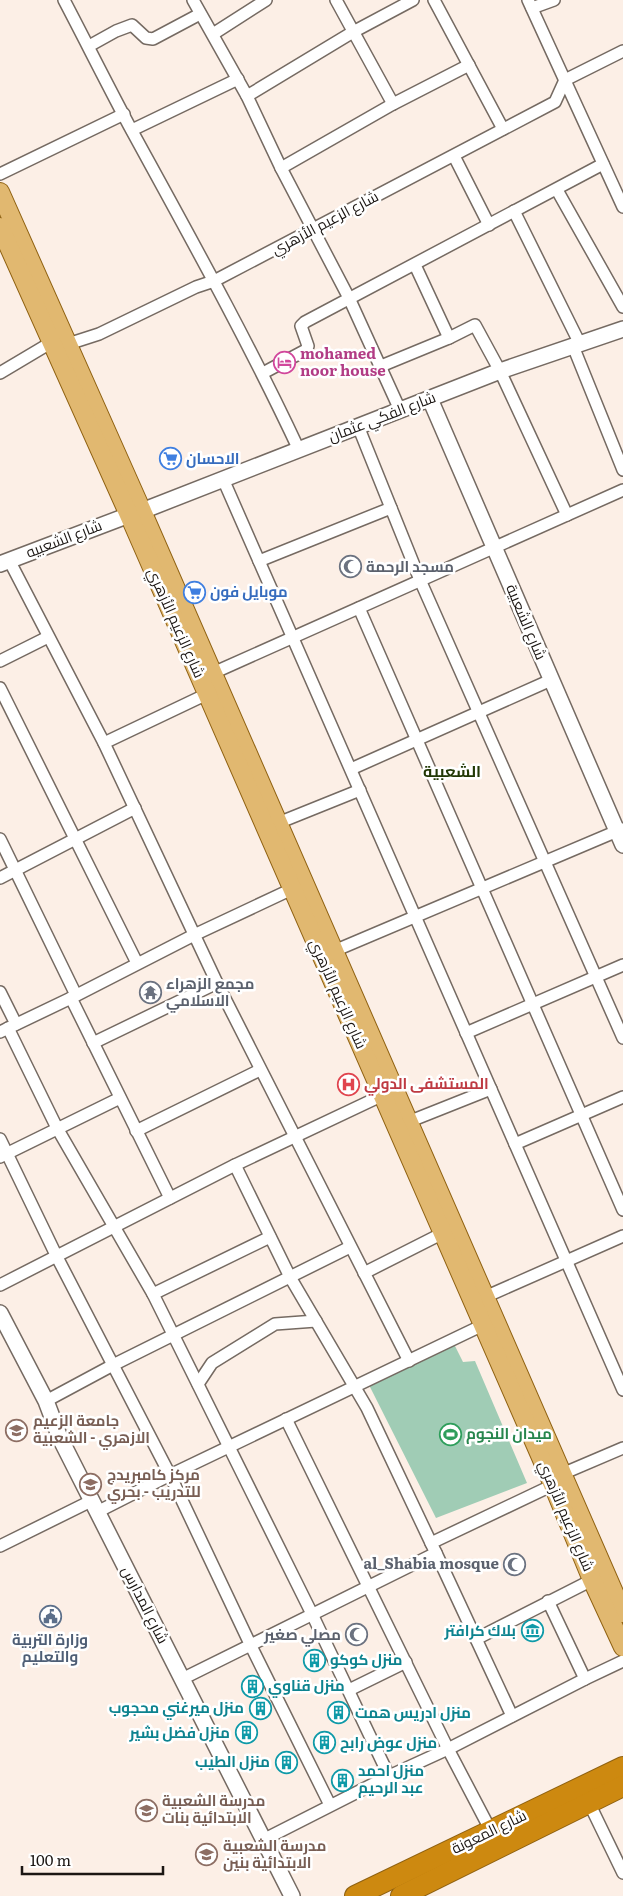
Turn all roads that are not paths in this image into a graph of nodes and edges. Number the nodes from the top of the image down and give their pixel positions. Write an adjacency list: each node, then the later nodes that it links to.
1 (64, 0): 12 (street)
2 (193, 0): 9 (street)
3 (266, 0): 11 (street)
4 (336, 0): 10 (street)
5 (413, 0): 10 (street)
6 (434, 0): 14 (street)
7 (554, 0): 8 (street)
8 (530, 4): 16 (street)
9 (200, 14): 11 (street); 12 (street)
10 (353, 32): 17 (street); 18 (street)
11 (213, 34): 15 (street)
12 (89, 46): 19 (street)
13 (623, 51): 16 (street)
14 (469, 65): 18 (street); 20 (street)
15 (238, 79): 17 (street); 21 (street)
16 (565, 80): 20 (street, شارع الزعيم الأزهري); 23 (street)
17 (247, 96): 24 (street)
18 (392, 104): 24 (street)
19 (124, 114): 21 (street); 25 (street)
20 (503, 129): 22 (street, شارع الزعيم الأزهري)
21 (132, 130): 34 (street)
22 (454, 156): 30 (street); 32 (street, شارع الزعيم الأزهري)
23 (603, 164): 26 (street); 28 (street)
24 (281, 168): 32 (street)
25 (0, 174)
26 (557, 190): 29 (street); 36 (street)
27 (0, 192): 39 (main road, شارع الزعيم الأزهري)
28 (623, 207)
29 (514, 211): 30 (street); 40 (street)
30 (489, 224): 33 (street)
31 (0, 227): 39 (main road, شارع الزعيم الأزهري)
32 (313, 230): 34 (street, شارع الزعيم الأزهري); 35 (street)
33 (415, 265): 35 (street); 38 (street)
34 (214, 281): 39 (street, شارع الزعيم الأزهري); 44 (street)
35 (350, 298): 41 (street); 44 (street)
36 (623, 307)
37 (623, 329): 40 (street, شارع الفكي عثمان)
38 (449, 338): 41 (street); 42 (street)
39 (60, 343): 43 (street, شارع الزعيم الأزهري); 53 (main road, شارع الزعيم الأزهري)
40 (576, 345): 42 (street, شارع الفكي عثمان); 49 (street)
41 (381, 366): 46 (street)
42 (500, 371): 45 (street, شارع الفكي عثمان); 54 (street)
43 (0, 373)
44 (263, 373): 48 (street)
45 (430, 399): 46 (street, شارع الفكي عثمان); 55 (street, شارع الشعبية)
46 (400, 410): 47 (street, شارع الفكي عثمان)
47 (358, 426): 48 (street, شارع الفكي عثمان); 52 (street)
48 (299, 450): 50 (street, شارع الفكي عثمان)
49 (623, 470)
50 (223, 479): 53 (street, شارع الفكي عثمان); 56 (street)
51 (623, 490): 54 (street)
52 (391, 508): 56 (street); 58 (street)
53 (135, 513): 57 (street, شارع الشعبيه); 63 (main road, شارع الزعيم الأزهري); 66 (main road, شارع الزعيم الأزهري)
54 (566, 515): 55 (street)
55 (494, 547): 58 (street); 64 (street, شارع الشعبية)
56 (259, 561): 61 (street)
57 (5, 562): 60 (street)
58 (420, 580): 59 (street); 67 (street)
59 (359, 608): 61 (street); 68 (street)
60 (48, 637): 62 (street); 69 (street)
61 (293, 637): 63 (street); 70 (street)
62 (0, 661)
63 (213, 673): 73 (main road, شارع الزعيم الأزهري)
64 (552, 680): 67 (street); 74 (street, شارع الشعبية)
65 (0, 688): 76 (street)
66 (207, 694): 69 (street); 82 (main road, شارع الزعيم الأزهري)
67 (479, 712): 68 (street); 78 (street)
68 (417, 740): 70 (street); 81 (street)
69 (104, 743): 72 (street)
70 (351, 769): 71 (street)
71 (360, 790): 73 (street); 83 (street)
72 (135, 808): 76 (street); 84 (street)
73 (278, 823): 85 (main road, شارع الزعيم الأزهري)
74 (620, 830): 77 (street, شارع الشعبية); 78 (street)
75 (0, 839): 79 (street)
76 (75, 839): 79 (street); 86 (street)
77 (623, 845)
78 (545, 862): 81 (street); 88 (street)
79 (16, 870): 80 (street); 91 (street)
80 (0, 878)
81 (482, 888): 83 (street); 92 (street)
82 (292, 889): 84 (street); 99 (main road, شارع الزعيم الأزهري)
83 (415, 917): 85 (street); 94 (street)
84 (194, 935): 86 (street); 89 (street)
85 (334, 951): 103 (main road, شارع الزعيم الأزهري)
86 (137, 963): 91 (street)
87 (623, 965): 88 (street)
88 (596, 977): 92 (street); 95 (street)
89 (216, 983): 96 (street); 97 (street)
90 (0, 992): 93 (street)
91 (74, 996): 93 (street); 96 (street)
92 (533, 1004): 94 (street); 102 (street)
93 (8, 1028): 104 (street)
94 (466, 1033): 98 (street)
95 (622, 1034)
96 (93, 1043): 101 (street)
97 (260, 1070): 105 (street); 106 (street)
98 (491, 1088): 103 (street); 108 (street)
99 (383, 1095): 106 (street); 114 (main road, شارع الزعيم الأزهري)
100 (623, 1097): 102 (street)
101 (120, 1098): 104 (street); 105 (street)
102 (581, 1115): 108 (street); 112 (street)
103 (408, 1122): 124 (main road, شارع الزعيم الأزهري)
104 (57, 1128): 109 (street); 113 (street)
105 (136, 1132): 111 (street)
106 (295, 1137): 110 (street); 117 (street)
107 (0, 1139): 109 (street)
108 (515, 1144): 119 (street)
109 (4, 1155): 118 (street)
110 (235, 1165): 111 (street); 116 (street)
111 (170, 1198): 113 (street)
112 (623, 1210)
113 (114, 1226): 118 (street); 123 (street)
114 (443, 1233): 120 (street); 127 (main road, شارع الزعيم الأزهري)
115 (623, 1236): 119 (street)
116 (270, 1237): 121 (street); 123 (street)
117 (350, 1248): 120 (street); 121 (street)
118 (57, 1257): 122 (street); 130 (street)
119 (566, 1261): 124 (street); 131 (street)
120 (364, 1273): 129 (street)
121 (290, 1277): 126 (street); 128 (street)
122 (0, 1285)
123 (153, 1294): 128 (street)
124 (485, 1297): 140 (main road, شارع الزعيم الأزهري)
125 (0, 1313): 135 (street, شارع المدارس)
126 (316, 1321): 132 (street); 133 (street)
127 (483, 1325): 129 (street); 140 (main road, شارع الزعيم الأزهري)
128 (174, 1336): 130 (street); 132 (street)
129 (409, 1361): 133 (street)
130 (113, 1365): 135 (street); 139 (street)
131 (620, 1377): 134 (street)
132 (198, 1384): 137 (street)
133 (353, 1388): 136 (street); 143 (street)
134 (623, 1390)
135 (46, 1401): 141 (street, شارع المدارس)
136 (286, 1419): 137 (street); 145 (street)
137 (230, 1446): 139 (street); 148 (street)
138 (623, 1448): 140 (street)
139 (170, 1474): 141 (street); 150 (street)
140 (558, 1480): 143 (street); 144 (main road, شارع الزعيم الأزهري); 147 (main road, شارع الزعيم الأزهري)
141 (96, 1506): 142 (street); 154 (street, شارع المدارس)
142 (0, 1546)
143 (434, 1548): 145 (street); 149 (street)
144 (592, 1580): 146 (street); 151 (main road, شارع الزعيم الأزهري)
145 (369, 1585): 148 (street); 153 (street)
146 (548, 1601): 149 (street); 155 (street)
147 (623, 1613)
148 (312, 1614): 150 (street); 156 (street)
149 (476, 1639): 157 (street)
150 (251, 1646): 154 (street); 163 (street)
151 (623, 1647)
152 (623, 1661): 155 (street)
153 (406, 1662): 156 (street); 158 (street)
154 (182, 1679): 165 (street, شارع المدارس)
155 (585, 1679): 157 (street)
156 (349, 1690): 160 (street)
157 (512, 1716): 158 (street)
158 (448, 1748): 160 (street); 164 (street)
159 (623, 1767): 164 (highway, شارع المعونة)
160 (389, 1776): 163 (street)
161 (623, 1786): 162 (highway, شارع المعونة)
162 (589, 1803): 166 (street); 169 (highway, شارع المعونة)
163 (330, 1805): 165 (street)
164 (491, 1831): 168 (highway, شارع المعونة)
165 (263, 1840): 167 (street, شارع المدارس)
166 (623, 1873)
167 (292, 1896)
168 (355, 1896)
169 (401, 1896)

